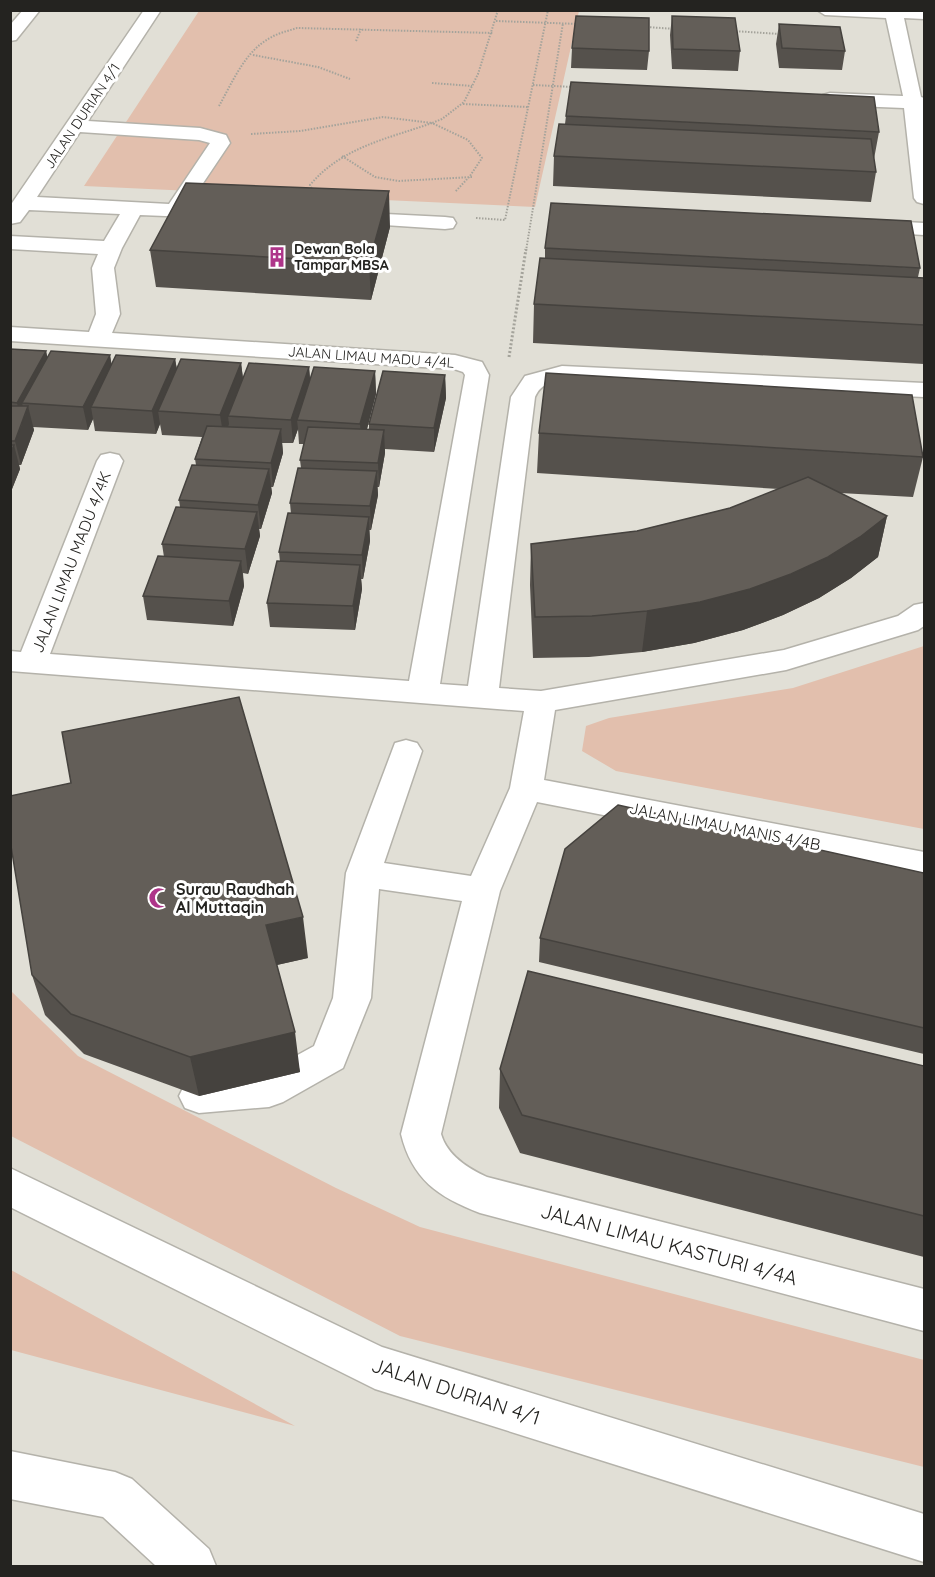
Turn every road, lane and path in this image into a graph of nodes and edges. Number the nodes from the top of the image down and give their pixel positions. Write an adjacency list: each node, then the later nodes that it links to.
1 (32, 10): 17 (street)
2 (153, 10): 31 (street, JALAN DURIAN 4/1)
3 (498, 10): 8 (path)
4 (548, 10): 9 (path)
5 (825, 10): 6 (street)
6 (894, 13): 7 (street); 26 (street)
7 (924, 14)
8 (496, 21): 9 (path); 15 (path)
9 (546, 23): 10 (path); 22 (path)
10 (586, 24)
11 (644, 27): 13 (path)
12 (361, 29): 15 (path); 18 (path); 19 (path)
13 (679, 29)
14 (726, 31): 16 (path)
15 (493, 33): 23 (path)
16 (783, 34)
17 (10, 36)
18 (356, 41)
19 (253, 54): 20 (path); 29 (path)
20 (350, 79)
21 (432, 82): 23 (path)
22 (533, 85): 24 (path); 28 (path)
23 (472, 86): 27 (path)
24 (575, 87)
25 (808, 98): 26 (street)
26 (919, 103): 38 (street)
27 (462, 104): 28 (path); 30 (path)
28 (528, 107): 44 (path)
29 (216, 112)
30 (432, 123): 32 (path); 33 (path); 34 (path)
31 (75, 126): 39 (street, JALAN DURIAN 4/1); 42 (street)
32 (244, 133)
33 (342, 156): 34 (path); 35 (path)
34 (471, 177): 37 (path)
35 (311, 187): 36 (path); 41 (path)
36 (300, 188)
37 (451, 195)
38 (924, 198)
39 (23, 203): 40 (street); 45 (street, JALAN DURIAN 4/1)
40 (133, 208): 42 (street); 50 (street)
41 (321, 209): 46 (street)
42 (175, 210): 43 (street)
43 (234, 213)
44 (473, 218)
45 (10, 222)
46 (445, 223)
47 (842, 224): 48 (street)
48 (924, 229)
49 (10, 242): 50 (street)
50 (111, 248): 52 (street)
51 (10, 334): 52 (street, JALAN LIMAU MADU 4/4L)
52 (98, 339): 57 (street, JALAN LIMAU MADU 4/4L)
53 (924, 390): 58 (street)
54 (110, 461): 56 (street, JALAN LIMAU MADU 4/4K)
55 (924, 612): 59 (street)
56 (21, 661): 57 (street)
57 (423, 692): 58 (street)
58 (482, 697): 59 (street)
59 (541, 702): 61 (street)
60 (406, 751): 63 (street)
61 (526, 788): 62 (street, JALAN LIMAU MANIS 4/4B); 64 (street)
62 (924, 865)
63 (363, 873): 64 (street); 65 (street)
64 (482, 891): 67 (street, JALAN LIMAU KASTURI 4/4A)
65 (199, 1096)
66 (10, 1186): 69 (street, JALAN DURIAN 4/1)
67 (924, 1310)
68 (10, 1475): 70 (street)
69 (924, 1538)
70 (192, 1566)

